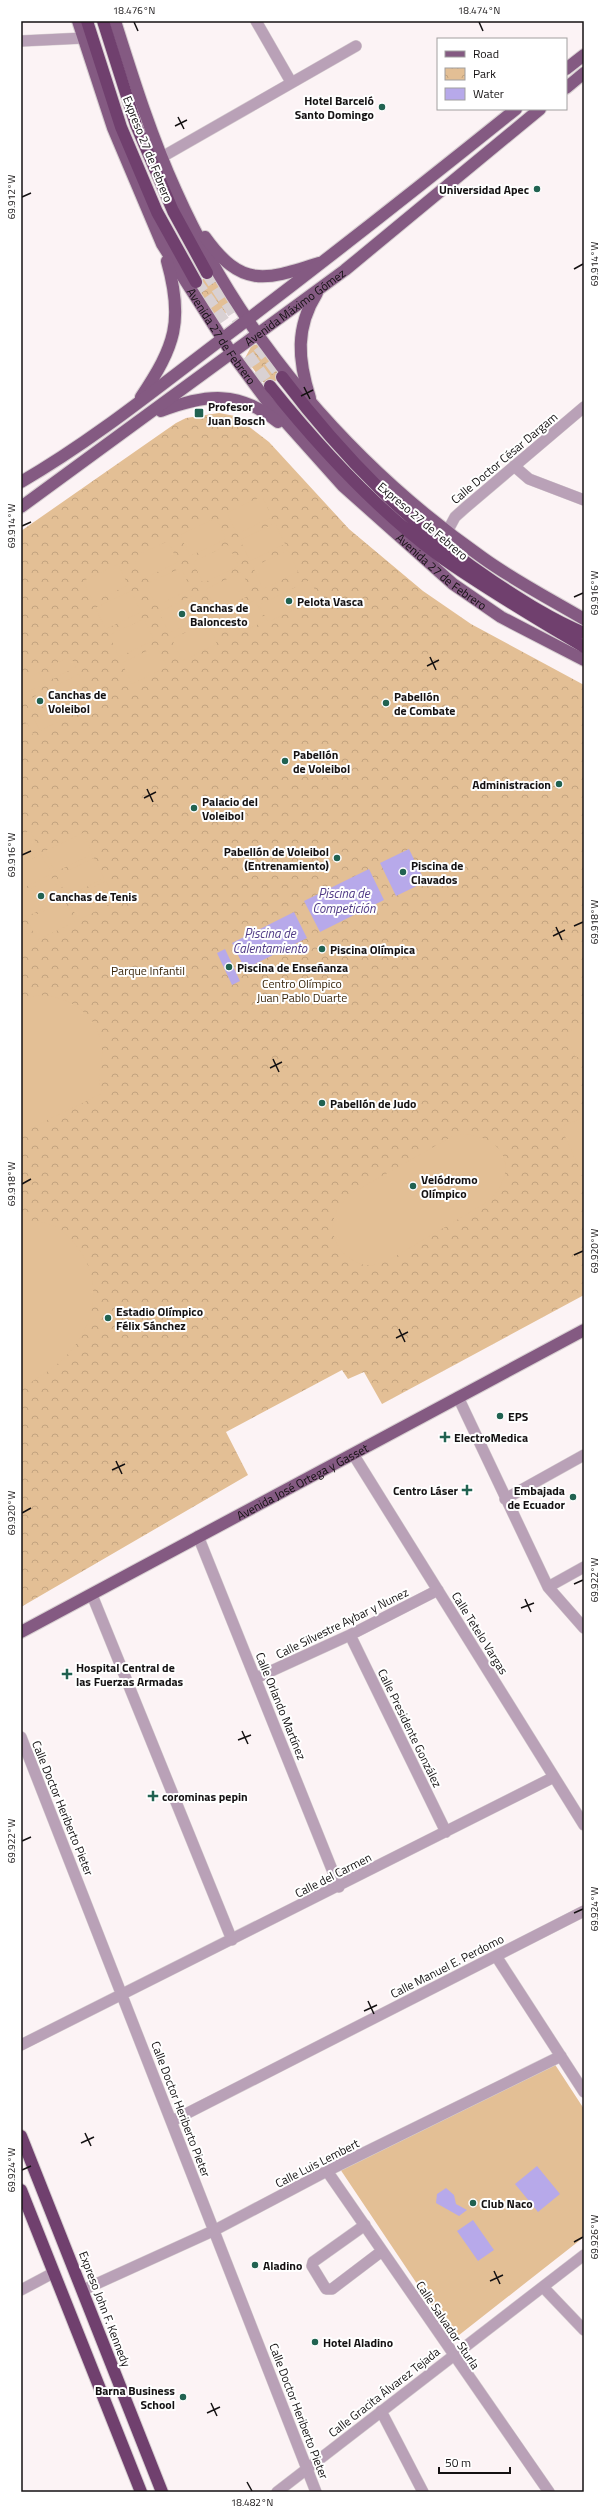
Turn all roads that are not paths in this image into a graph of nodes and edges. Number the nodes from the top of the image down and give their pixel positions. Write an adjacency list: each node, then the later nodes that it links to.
1 (78, 21): 6 (main road, Avenida 27 de Febrero)
2 (88, 21): 21 (highway, Expreso 27 de Febrero)
3 (103, 21): 20 (highway, Expreso 27 de Febrero)
4 (115, 21): 16 (main road)
5 (256, 21): 12 (street)
6 (84, 38): 7 (street); 18 (main road, Avenida 27 de Febrero)
7 (21, 41)
8 (356, 46): 12 (street)
9 (584, 54): 10 (main road)
10 (567, 68)
11 (584, 73): 13 (main road)
12 (291, 82): 16 (street)
13 (567, 87)
14 (515, 110): 19 (main road, Avenida Máximo Gómez)
15 (539, 110): 22 (main road, Avenida Máximo Gómez)
16 (162, 157): 17 (main road)
17 (187, 213): 19 (main road); 23 (main road)
18 (162, 244): 25 (main road, Avenida 27 de Febrero); 29 (main road)
19 (328, 260): 23 (main road, Avenida Máximo Gómez)
20 (207, 273)
21 (196, 282)
22 (318, 290): 24 (main road, Avenida Máximo Gómez); 30 (main road)
23 (248, 320): 24 (main road); 25 (main road, Avenida Máximo Gómez)
24 (259, 334): 26 (main road, Avenida Máximo Gómez); 30 (main road)
25 (222, 339): 26 (main road, Avenida 27 de Febrero); 29 (main road, Avenida Máximo Gómez)
26 (232, 354): 32 (main road, Avenida Máximo Gómez); 33 (main road, Avenida 27 de Febrero)
27 (282, 377): 40 (highway, Expreso 27 de Febrero)
28 (270, 386): 41 (highway, Expreso 27 de Febrero)
29 (136, 404): 35 (main road, Avenida Máximo Gómez)
30 (313, 406): 38 (main road)
31 (584, 407): 34 (street, Calle Doctor César Dargam)
32 (146, 417): 33 (main road); 37 (main road, Avenida Máximo Gómez)
33 (308, 447): 42 (main road, Avenida 27 de Febrero)
34 (514, 466): 36 (street); 38 (street, Calle Doctor César Dargam)
35 (21, 482)
36 (584, 500)
37 (21, 507)
38 (447, 532): 39 (main road)
39 (584, 619)
40 (584, 633)
41 (584, 647)
42 (584, 660)
43 (584, 1330): 44 (main road, Avenida José Ortega y Gasset)
44 (458, 1397): 45 (main road, Avenida José Ortega y Gasset); 47 (street)
45 (353, 1454): 48 (main road, Avenida José Ortega y Gasset); 51 (street, Calle Tetelo Vargas)
46 (584, 1456): 47 (street)
47 (505, 1499): 50 (street)
48 (198, 1536): 52 (main road, Avenida José Ortega y Gasset); 56 (street, Calle Orlando Martínez)
49 (584, 1567): 50 (street)
50 (548, 1587): 53 (street)
51 (438, 1590): 55 (street, Calle Silvestre Aybar y Nunez); 58 (street, Calle Tetelo Vargas)
52 (92, 1596): 54 (main road, Avenida José Ortega y Gasset); 63 (street)
53 (584, 1628)
54 (21, 1632)
55 (350, 1635): 56 (street, Calle Silvestre Aybar y Nunez); 60 (street, Calle Presidente González)
56 (256, 1678): 61 (street, Calle Orlando Martínez)
57 (21, 1737): 65 (street, Calle Doctor Heriberto Pieter)
58 (554, 1777): 59 (street, Calle Tetelo Vargas); 60 (street, Calle del Carmen)
59 (584, 1826)
60 (446, 1832): 61 (street, Calle del Carmen)
61 (339, 1887): 63 (street, Calle del Carmen)
62 (584, 1911): 64 (street, Calle Manuel E. Perdomo)
63 (232, 1940): 65 (street, Calle del Carmen)
64 (496, 1956): 67 (street); 69 (street, Calle Manuel E. Perdomo)
65 (123, 1995): 66 (street); 69 (street, Calle Doctor Heriberto Pieter)
66 (21, 2045)
67 (561, 2056): 68 (street); 71 (street, Calle Luis Lembert)
68 (584, 2092)
69 (172, 2121): 74 (street, Calle Doctor Heriberto Pieter)
70 (21, 2136): 80 (highway, Expreso John F. Kennedy)
71 (327, 2171): 73 (street, Calle Salvador Sturla); 74 (street, Calle Luis Lembert)
72 (21, 2190): 77 (highway)
73 (365, 2225): 75 (street, Calle Salvador Sturla); 75 (street)
74 (215, 2230): 80 (street, Calle Luis Lembert); 84 (street, Calle Doctor Heriberto Pieter)
75 (382, 2251): 82 (street, Calle Salvador Sturla)
76 (584, 2255): 78 (street, Calle Gracita Álvarez Tejada)
77 (53, 2273): 79 (street); 85 (highway)
78 (543, 2287): 81 (street); 82 (street, Calle Gracita Álvarez Tejada)
79 (21, 2290)
80 (83, 2290): 86 (highway, Expreso John F. Kennedy)
81 (584, 2330)
82 (452, 2356): 83 (street, Calle Gracita Álvarez Tejada); 90 (street, Calle Salvador Sturla)
83 (381, 2411): 84 (street, Calle Gracita Álvarez Tejada); 89 (street)
84 (307, 2469): 87 (street, Calle Gracita Álvarez Tejada); 88 (street, Calle Doctor Heriberto Pieter)
85 (141, 2492)
86 (162, 2492)
87 (277, 2492)
88 (316, 2492)
89 (423, 2492)
90 (549, 2492)

